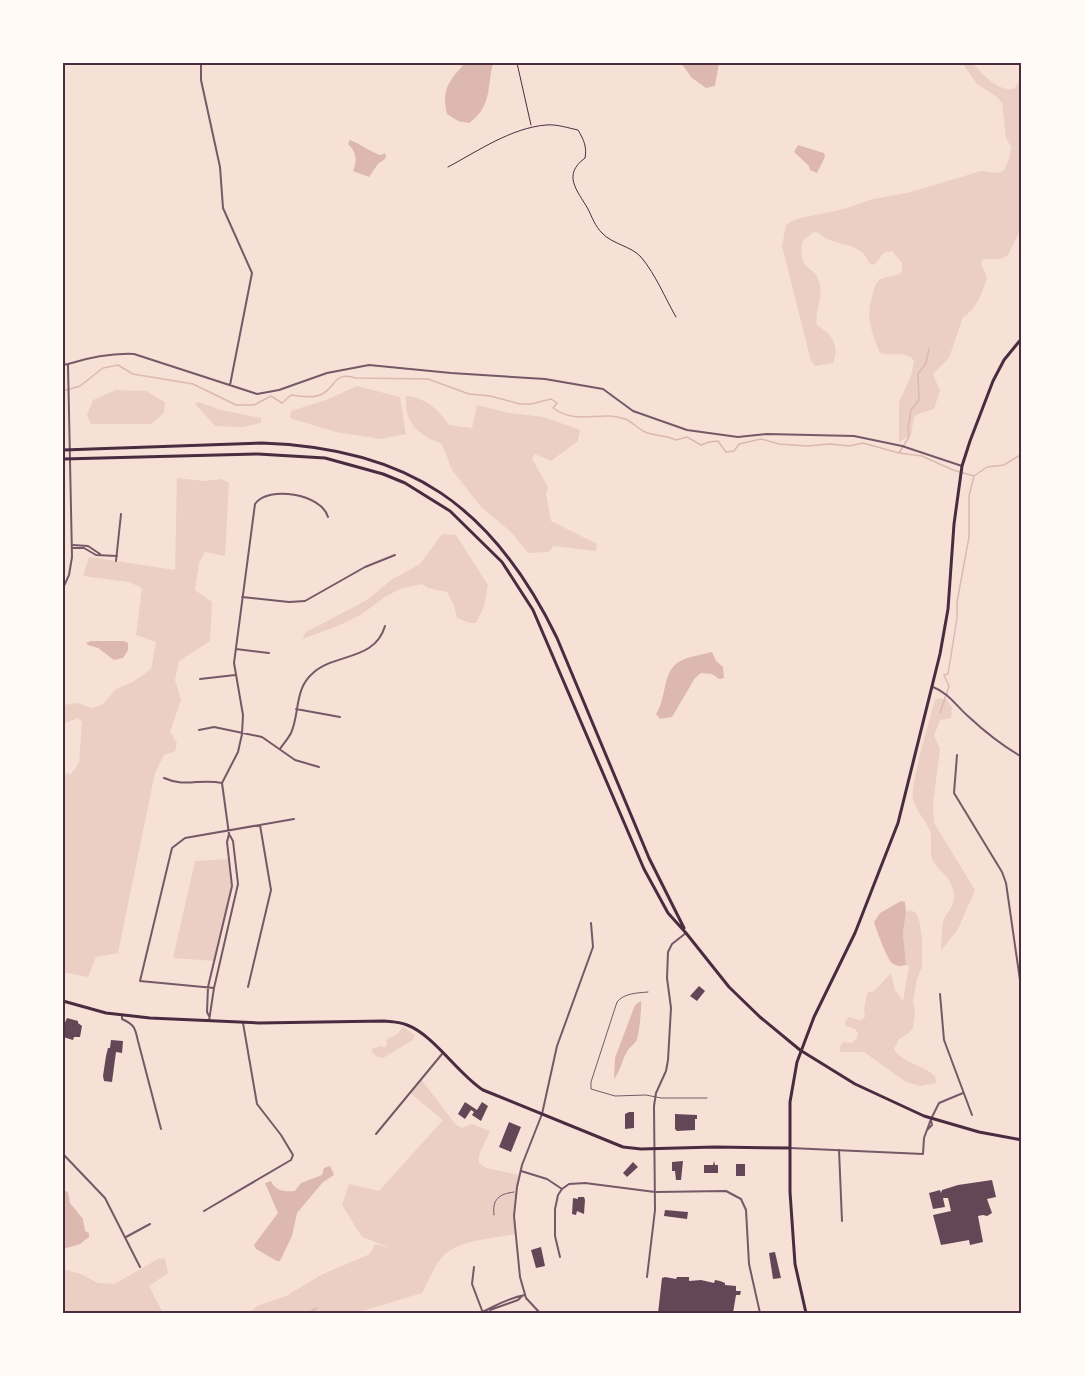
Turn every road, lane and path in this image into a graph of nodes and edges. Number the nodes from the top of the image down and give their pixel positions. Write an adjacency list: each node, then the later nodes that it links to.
1 (200, 63): 9 (street)
2 (517, 63): 3 (path)
3 (532, 127): 4 (path); 5 (path)
4 (448, 168)
5 (676, 317)
6 (1022, 338): 14 (main road)
7 (68, 364): 8 (street); 9 (street); 11 (street)
8 (63, 365)
9 (230, 386): 14 (street)
10 (63, 450): 11 (main road)
11 (70, 450): 13 (street); 43 (main road)
12 (63, 459): 13 (main road)
13 (70, 459): 17 (street); 43 (main road)
14 (962, 465): 28 (main road)
15 (120, 514): 19 (street)
16 (328, 517): 22 (street)
17 (72, 547): 19 (street); 21 (street)
18 (395, 555): 22 (street)
19 (117, 556): 20 (street)
20 (116, 561)
21 (63, 588)
22 (242, 597): 24 (street)
23 (385, 626): 29 (street)
24 (236, 649): 25 (street); 26 (street)
25 (269, 653)
26 (235, 675): 27 (street); 32 (street)
27 (200, 679)
28 (933, 687): 35 (street); 55 (main road)
29 (296, 709): 30 (street); 33 (street)
30 (340, 717)
31 (199, 730): 32 (street)
32 (242, 734): 33 (street); 38 (street)
33 (280, 749): 36 (street)
34 (957, 755): 49 (street)
35 (1022, 757)
36 (319, 767)
37 (164, 778): 38 (street)
38 (222, 783): 41 (street)
39 (294, 819): 40 (street)
40 (260, 825): 41 (street); 45 (street)
41 (229, 832): 44 (street); 44 (street); 46 (street)
42 (591, 923): 60 (street)
43 (686, 933): 55 (main road); 58 (street)
44 (208, 987): 46 (street); 52 (street)
45 (248, 987)
46 (214, 988): 52 (street)
47 (648, 992): 58 (lane)
48 (940, 994): 57 (street)
49 (1022, 994)
50 (63, 1001): 51 (main road)
51 (122, 1015): 53 (main road); 63 (street)
52 (209, 1016): 53 (street)
53 (209, 1021): 54 (main road)
54 (243, 1023): 56 (main road); 74 (street)
55 (801, 1050): 62 (main road); 66 (main road)
56 (442, 1054): 60 (main road); 64 (street)
57 (963, 1093): 61 (street); 62 (street)
58 (654, 1098): 59 (lane); 67 (street)
59 (707, 1098)
60 (542, 1114): 67 (main road); 70 (street)
61 (972, 1114)
62 (931, 1119): 65 (main road); 68 (street)
63 (161, 1129)
64 (376, 1134)
65 (1022, 1140)
66 (790, 1148): 67 (main road); 68 (street); 87 (main road)
67 (654, 1149): 73 (street)
68 (839, 1150): 76 (street)
69 (63, 1154): 78 (street)
70 (520, 1171): 71 (street); 72 (street)
71 (562, 1189): 73 (street); 79 (street)
72 (517, 1191): 75 (lane); 83 (street)
73 (655, 1192): 82 (street); 86 (street)
74 (204, 1211)
75 (494, 1215)
76 (842, 1221)
77 (150, 1224): 78 (street)
78 (126, 1237): 80 (street)
79 (560, 1257)
80 (140, 1267)
81 (474, 1267): 84 (street)
82 (647, 1277)
83 (524, 1295): 84 (street); 85 (street)
84 (482, 1313)
85 (540, 1313)
86 (760, 1313)
87 (806, 1313)

